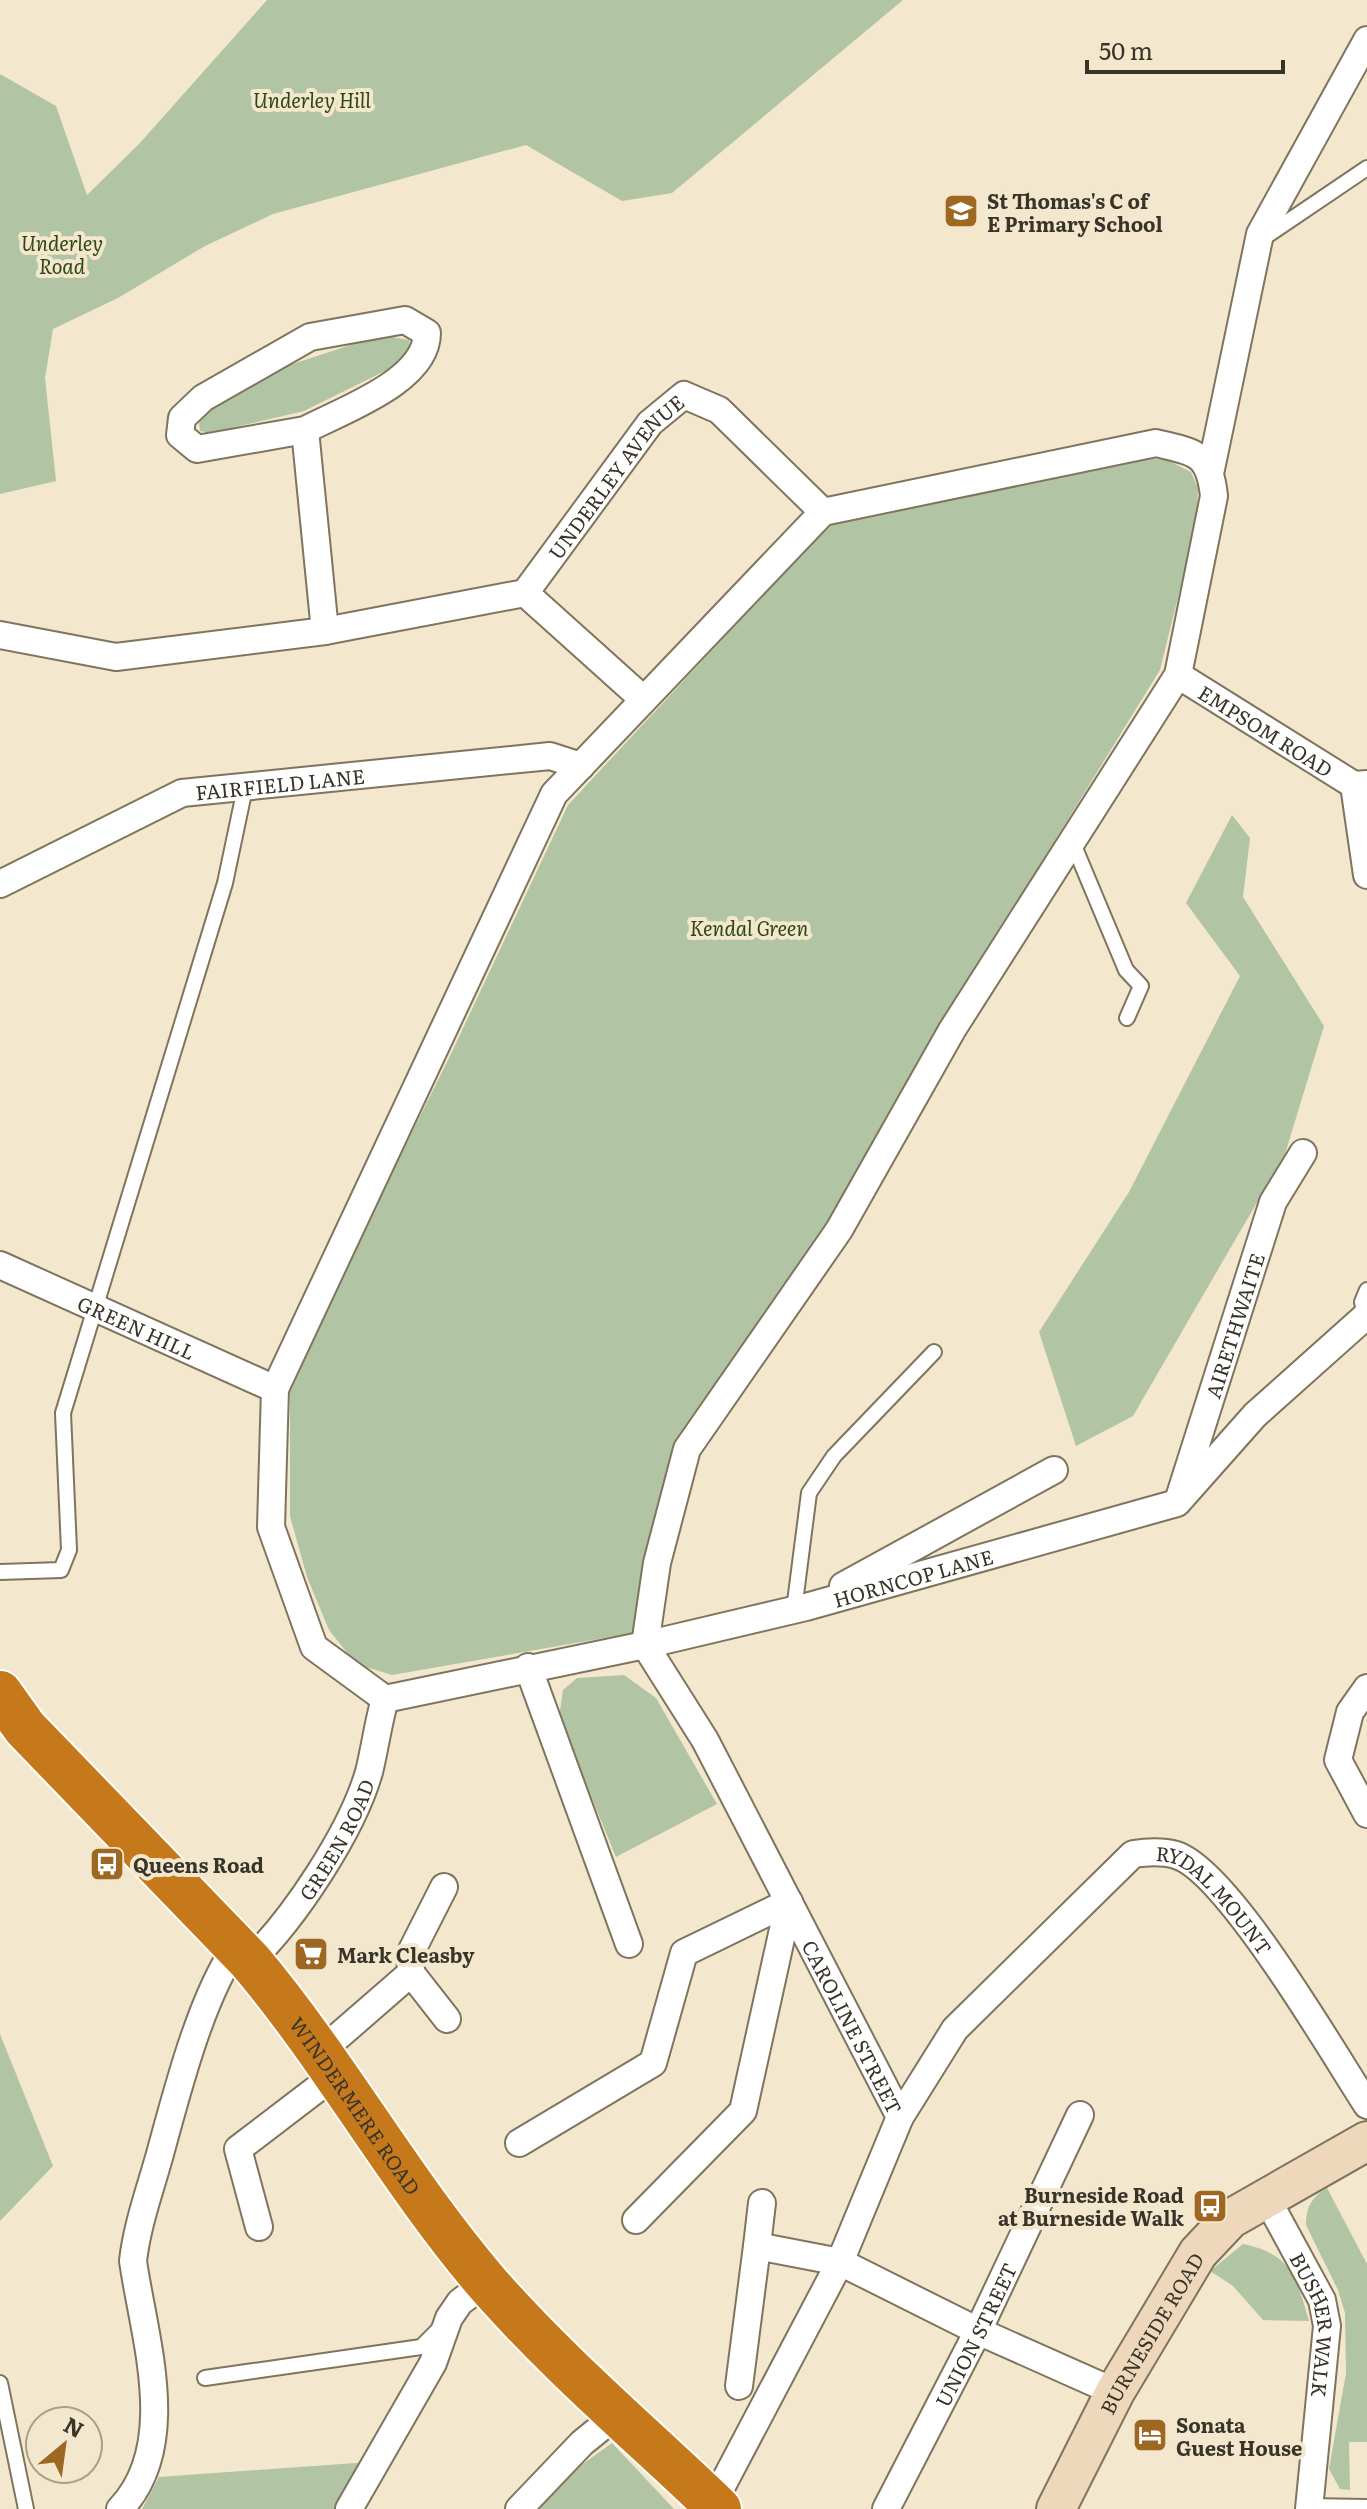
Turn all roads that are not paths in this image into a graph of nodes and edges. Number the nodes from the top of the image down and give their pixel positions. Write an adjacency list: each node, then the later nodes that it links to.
1 (1367, 40): 3 (street)
2 (1367, 168): 3 (lane)
3 (1259, 242): 5 (street)
4 (305, 430): 4 (street); 8 (street)
5 (1211, 469): 6 (street); 10 (street)
6 (823, 512): 7 (street, UNDERLEY AVENUE); 11 (street)
7 (525, 593): 8 (street); 11 (street)
8 (325, 631): 9 (street)
9 (0, 635)
10 (1178, 675): 13 (street, EMPSOM ROAD); 15 (street)
11 (643, 699): 12 (street)
12 (581, 766): 14 (street, FAIRFIELD LANE); 25 (street)
13 (1360, 785): 16 (street, EMPSOM ROAD)
14 (245, 788): 17 (street, FAIRFIELD LANE); 22 (lane)
15 (1072, 841): 18 (lane); 30 (street)
16 (1367, 875)
17 (0, 884)
18 (1127, 1018)
19 (1303, 1153): 27 (street, AIRETHWAITE)
20 (0, 1265): 22 (street, GREEN HILL)
21 (1367, 1290): 23 (lane)
22 (93, 1309): 25 (street, GREEN HILL); 28 (lane)
23 (1366, 1316): 27 (street)
24 (934, 1352): 29 (lane)
25 (275, 1389): 34 (street)
26 (1054, 1470): 29 (street)
27 (1177, 1503): 29 (street, HORNCOP LANE)
28 (0, 1572)
29 (800, 1608): 30 (street, HORNCOP LANE)
30 (645, 1645): 31 (street, HORNCOP LANE); 37 (street, CAROLINE STREET)
31 (528, 1667): 34 (street, HORNCOP LANE); 38 (street)
32 (1367, 1688): 35 (street)
33 (0, 1693): 39 (highway, WINDERMERE ROAD)
34 (385, 1699): 39 (street, GREEN ROAD)
35 (1367, 1814)
36 (444, 1887): 40 (street)
37 (789, 1902): 45 (street, CAROLINE STREET); 47 (street); 50 (street)
38 (629, 1944)
39 (243, 1954): 42 (highway, WINDERMERE ROAD); 66 (street)
40 (411, 1973): 41 (street); 42 (street)
41 (447, 2019)
42 (327, 2064): 51 (street); 54 (highway, WINDERMERE ROAD)
43 (1367, 2105): 45 (street, RYDAL MOUNT)
44 (1080, 2115): 56 (street, UNION STREET)
45 (900, 2117): 53 (street, CAROLINE STREET)
46 (1367, 2141): 48 (street, BURNESIDE ROAD)
47 (519, 2143)
48 (1266, 2197): 60 (street, BURNESIDE ROAD); 64 (street, BUSHER WALK)
49 (762, 2203): 52 (street)
50 (636, 2220)
51 (259, 2227)
52 (757, 2246): 53 (street); 59 (street)
53 (840, 2262): 56 (street); 62 (street, CAROLINE STREET)
54 (487, 2282): 55 (street); 61 (highway, WINDERMERE ROAD)
55 (449, 2318): 57 (lane); 67 (street)
56 (978, 2331): 60 (street); 69 (street, UNION STREET)
57 (205, 2378)
58 (0, 2383): 65 (lane)
59 (739, 2386)
60 (1115, 2392): 70 (street, BURNESIDE ROAD)
61 (619, 2413): 62 (highway, WINDERMERE ROAD); 68 (street)
62 (716, 2506)
63 (1367, 2507): 64 (lane)
64 (1309, 2508)
65 (26, 2509)
66 (120, 2509)
67 (349, 2509)
68 (519, 2509)
69 (886, 2509)
70 (1056, 2509)

